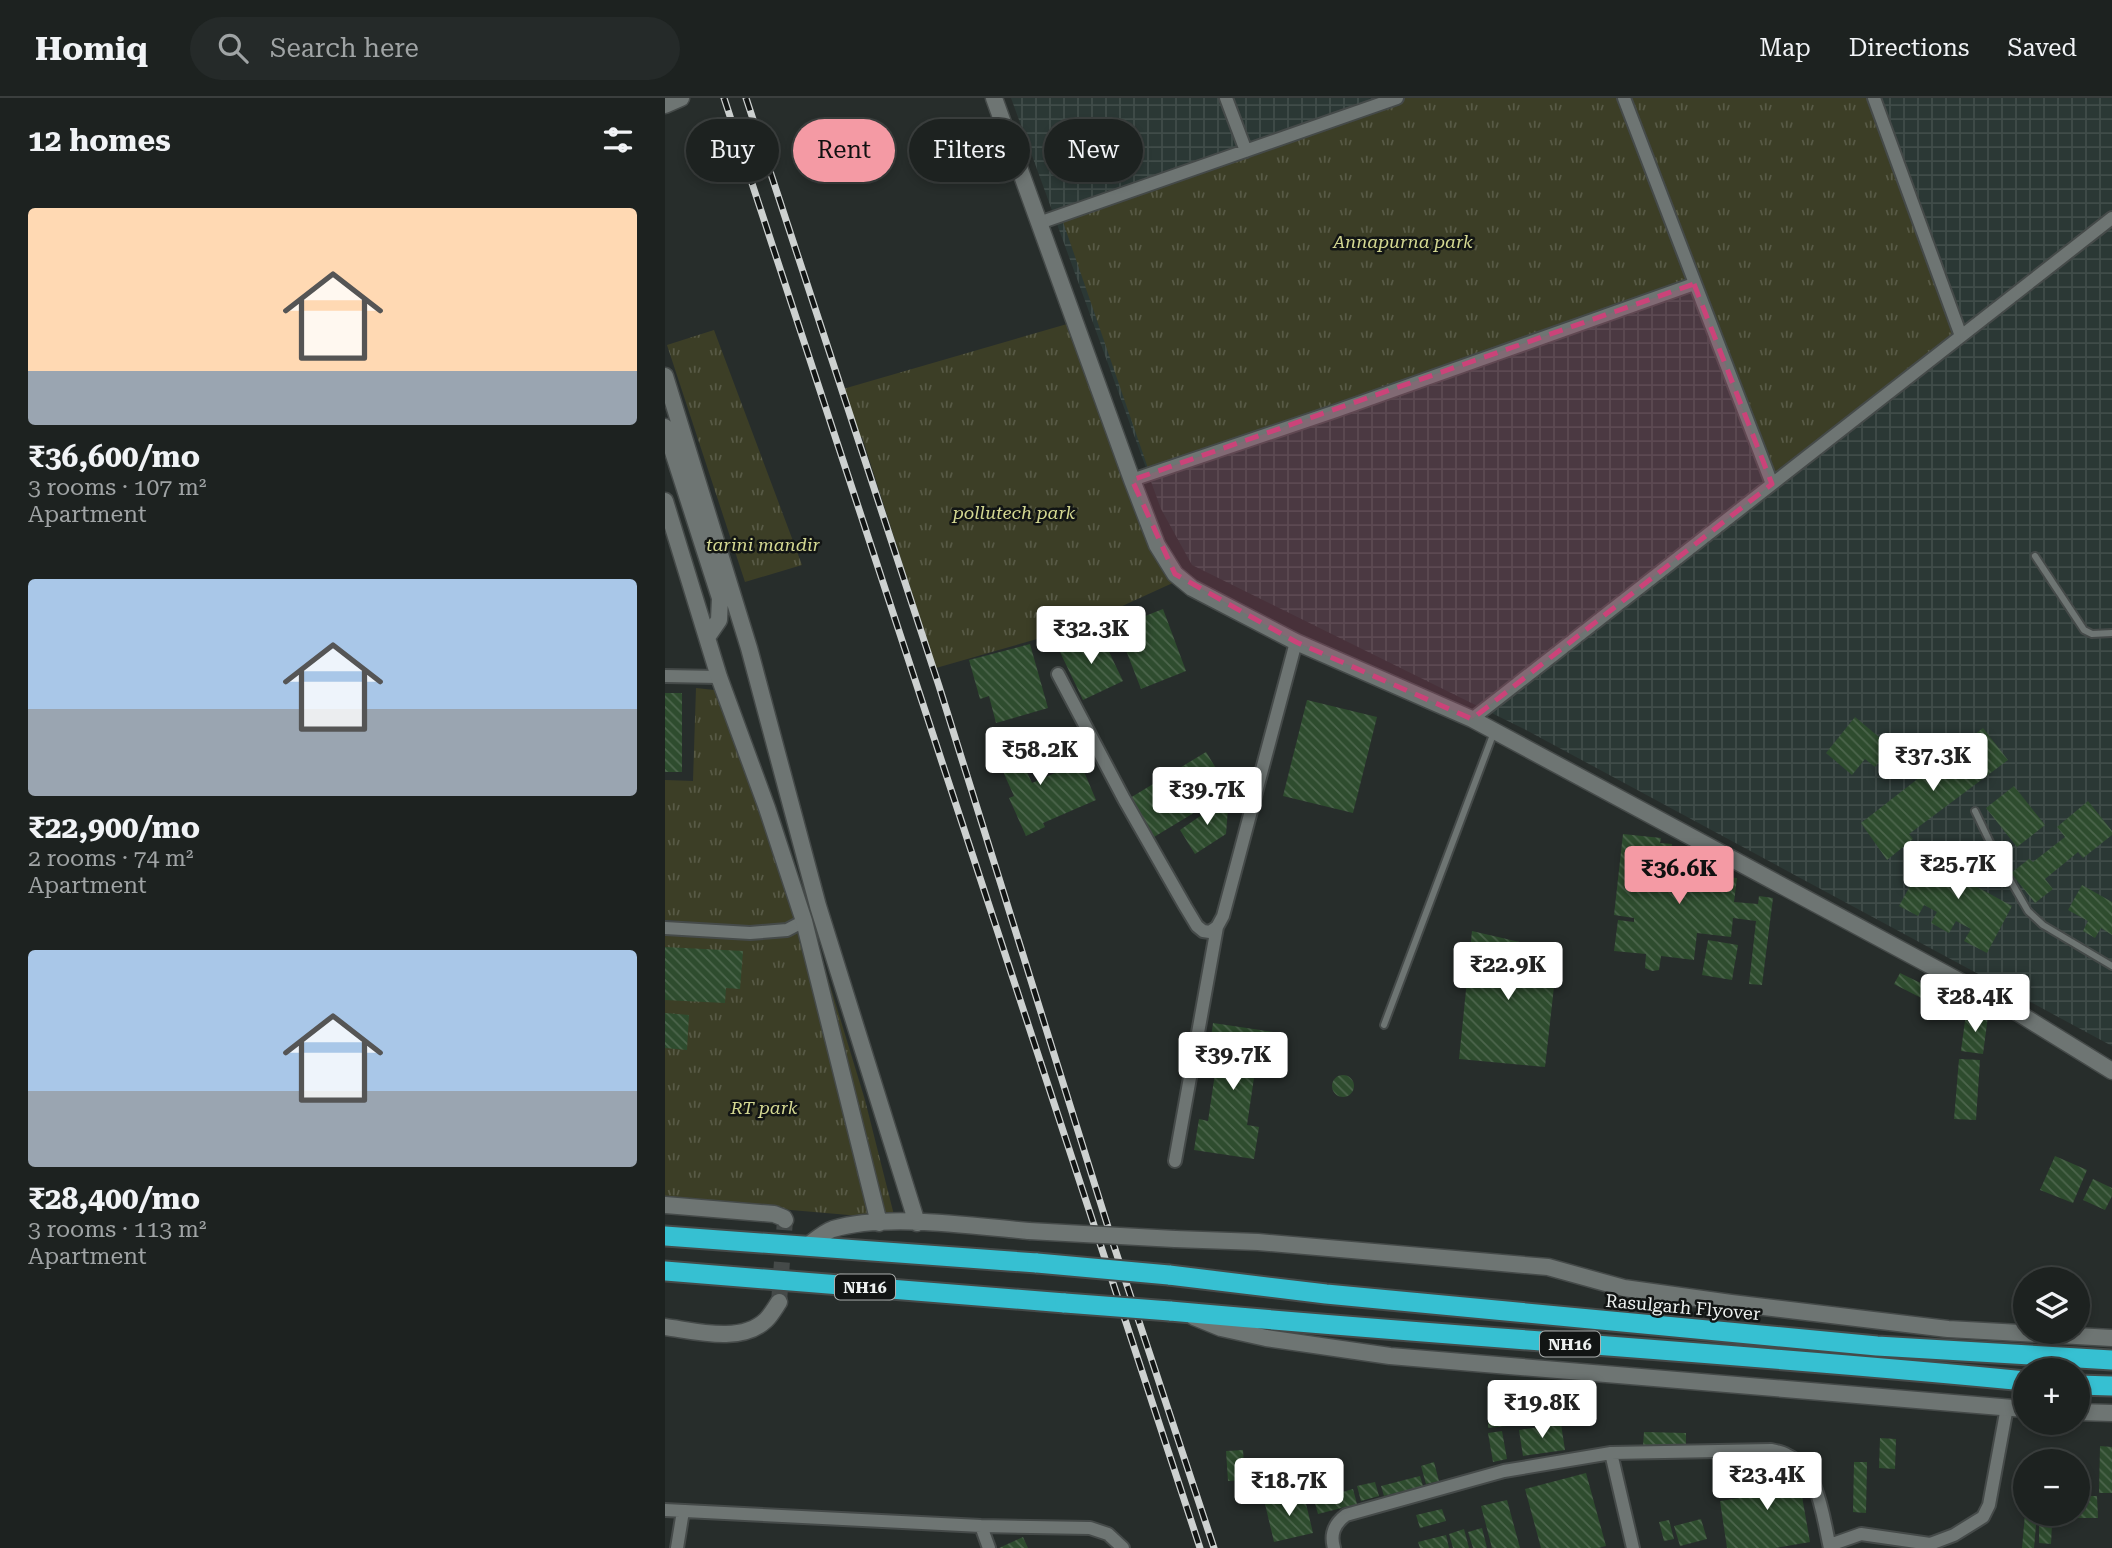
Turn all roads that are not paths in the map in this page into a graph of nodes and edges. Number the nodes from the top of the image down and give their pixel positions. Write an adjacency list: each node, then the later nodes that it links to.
1 (681, 98): 7 (street)
2 (995, 98): 10 (street)
3 (1226, 98): 8 (street)
4 (1397, 98): 8 (street)
5 (1624, 98): 11 (street)
6 (1874, 98): 12 (street)
7 (665, 104)
8 (1246, 151): 10 (street)
9 (2112, 218): 12 (street)
10 (1039, 223): 15 (street)
11 (1694, 284): 15 (street); 16 (street)
12 (1961, 336): 16 (street)
13 (665, 376): 20 (street)
14 (665, 427): 19 (street)
15 (1132, 481): 23 (street)
16 (1772, 484): 27 (street)
17 (665, 501): 22 (street)
18 (2035, 556): 21 (lane)
19 (720, 598): 20 (street); 22 (street)
20 (742, 626): 40 (street)
21 (2112, 634)
22 (708, 636): 26 (street)
23 (1296, 642): 27 (street); 31 (street)
24 (1058, 674): 31 (street)
25 (665, 676): 26 (street)
26 (719, 677): 30 (street)
27 (1472, 719): 28 (street)
28 (1494, 731): 34 (lane); 35 (street)
29 (1975, 811): 33 (lane)
30 (804, 921): 32 (street); 39 (street)
31 (1217, 927): 36 (street)
32 (665, 928)
33 (2112, 966)
34 (1384, 1025)
35 (2112, 1071)
36 (1175, 1161)
37 (665, 1205): 38 (street)
38 (785, 1220)
39 (879, 1223): 40 (street); 42 (street)
40 (917, 1223): 47 (street, bridge)
41 (665, 1236): 42 (highway, NH16)
42 (806, 1247): 48 (highway, Rasulgarh Flyover / NH16, bridge)
43 (665, 1270): 45 (highway, NH16, bridge)
44 (779, 1303): 46 (street)
45 (1177, 1312): 49 (highway, NH16); 52 (street)
46 (665, 1327)
47 (2112, 1338)
48 (2112, 1360)
49 (2013, 1380)
50 (2090, 1385): 51 (highway)
51 (2112, 1386)
52 (2007, 1407): 53 (street); 60 (street)
53 (2013, 1408)
54 (2090, 1412): 55 (street)
55 (2112, 1413)
56 (1611, 1453): 60 (street); 64 (street); 65 (street)
57 (665, 1510): 58 (street)
58 (683, 1511): 59 (street); 61 (street)
59 (981, 1526): 62 (street); 63 (street)
60 (1830, 1547)
61 (677, 1548)
62 (989, 1548)
63 (1123, 1548)
64 (1334, 1548)
65 (1633, 1548)

